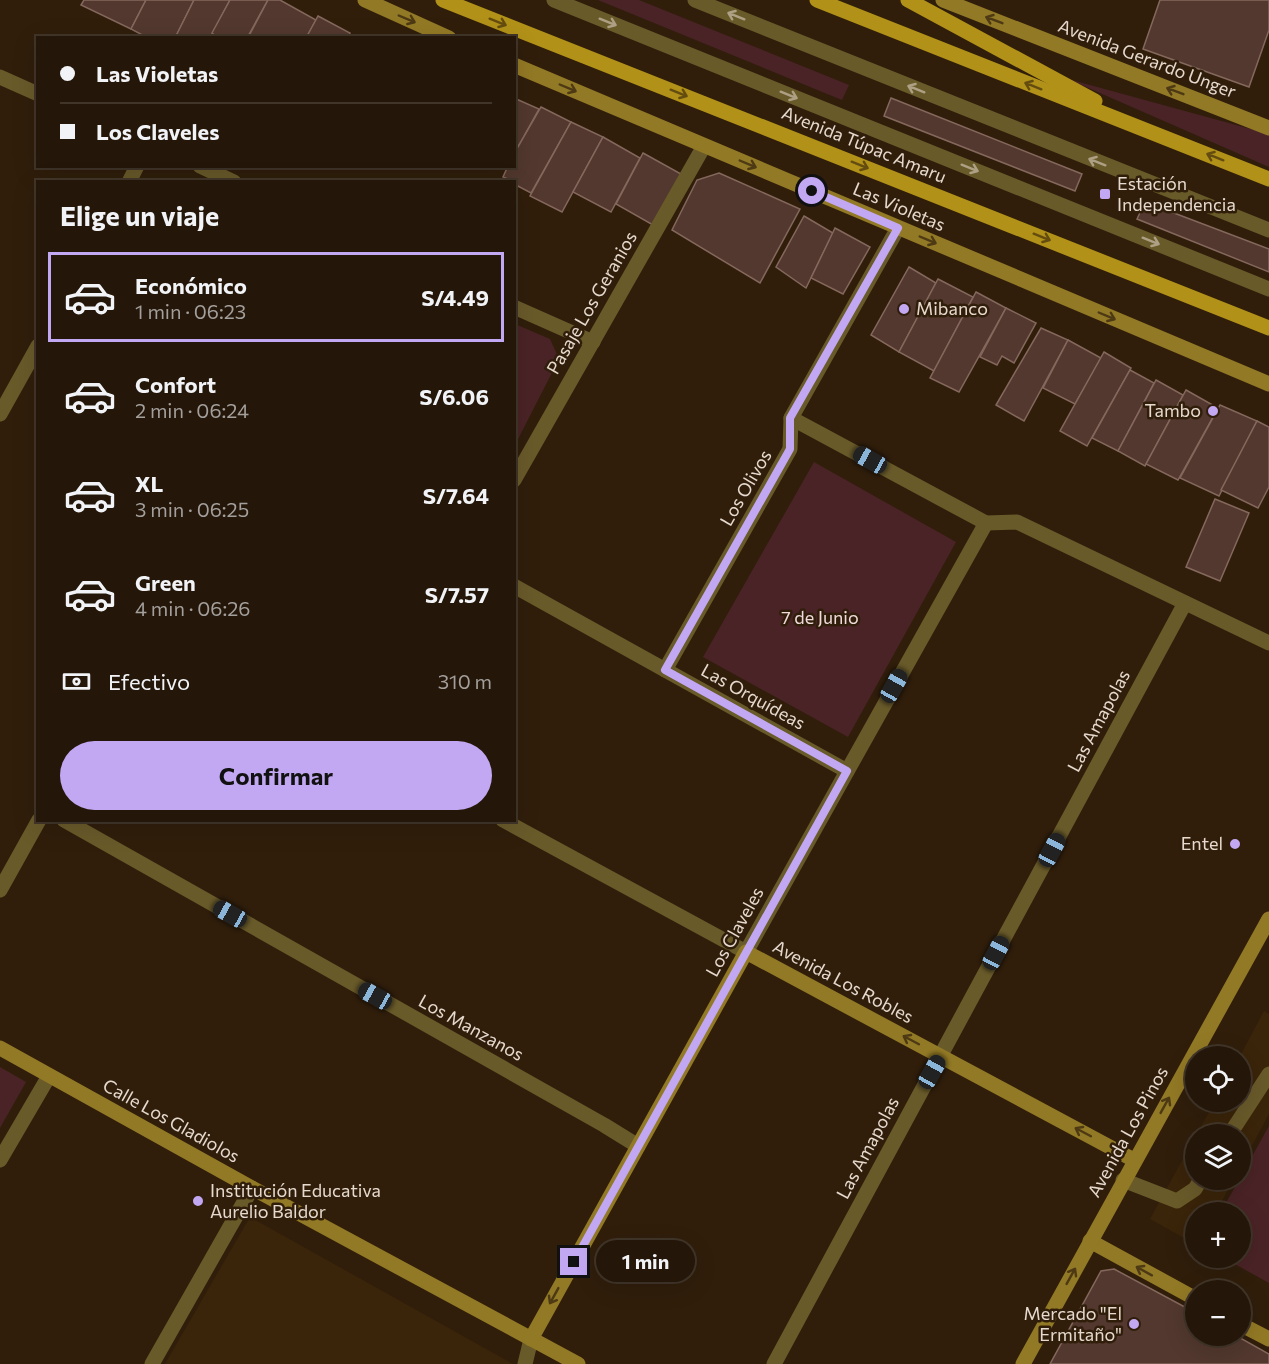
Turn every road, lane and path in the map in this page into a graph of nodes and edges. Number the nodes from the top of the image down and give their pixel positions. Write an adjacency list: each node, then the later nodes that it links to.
1 (365, 0): 8 (street, one-way to 8)
2 (443, 0): 22 (main road, Avenida Túpac Amaru, one-way to 22)
3 (554, 0): 20 (street, one-way to 20)
4 (695, 0): 19 (street, one-way to 4)
5 (817, 0): 13 (main road, one-way to 5)
6 (909, 0): 13 (main road)
7 (943, 0): 12 (street, Avenida Gerardo Unger, one-way to 7)
8 (446, 36)
9 (516, 66): 14 (street, Las Violetas, one-way to 14)
10 (0, 77): 11 (street)
11 (36, 93)
12 (1268, 124)
13 (1156, 134): 16 (main road, one-way to 13)
14 (704, 146): 18 (street, Las Violetas, one-way to 18); 23 (street, Pasaje Los Geranios)
15 (204, 168): 17 (street)
16 (1269, 179)
17 (230, 180)
18 (898, 228): 25 (street, Las Violetas, one-way to 25); 27 (street, Los Olivos)
19 (1269, 230)
20 (1269, 289)
21 (516, 308): 23 (street)
22 (1269, 328)
23 (593, 342): 28 (street, Pasaje Los Geranios)
24 (36, 350): 26 (street)
25 (1269, 384)
26 (0, 414)
27 (790, 418): 29 (street); 33 (street, Los Olivos)
28 (516, 477)
29 (986, 523): 31 (street); 34 (street, Los Claveles)
30 (516, 587): 33 (street, Las Orquídeas)
31 (1185, 603): 32 (street); 42 (street, Las Amapolas)
32 (1269, 643)
33 (665, 670): 34 (street, Las Orquídeas)
34 (847, 771): 40 (street, Los Claveles)
35 (38, 822): 38 (street)
36 (68, 822): 46 (street, Los Manzanos)
37 (507, 822): 40 (street, Avenida Los Robles)
38 (0, 890)
39 (1269, 919): 48 (street, Avenida Los Pinos, one-way to 39)
40 (746, 952): 42 (street, Avenida Los Robles, one-way to 40); 46 (street, Los Claveles)
41 (0, 1048): 44 (street, Calle Los Gladiolos)
42 (940, 1056): 48 (street, Avenida Los Robles, one-way to 42); 60 (street, Las Amapolas)
43 (1269, 1074): 45 (street)
44 (49, 1076): 47 (street); 50 (street, Calle Los Gladiolos)
45 (1236, 1124)
46 (638, 1146): 55 (street, Los Claveles, one-way to 55)
47 (0, 1160)
48 (1134, 1160): 49 (street, Avenida Los Pinos)
49 (1123, 1180): 51 (street); 52 (street, Avenida Los Pinos)
50 (252, 1188): 55 (street, Calle Los Gladiolos); 57 (street)
51 (1194, 1190)
52 (1090, 1241): 53 (street, one-way to 52); 61 (street, Avenida Los Pinos, one-way to 52)
53 (1185, 1293)
54 (1251, 1330): 56 (street)
55 (531, 1339): 58 (street, Los Claveles); 59 (street, Calle Los Gladiolos)
56 (1269, 1339)
57 (152, 1364)
58 (525, 1364)
59 (578, 1364)
60 (774, 1364)
61 (1023, 1364)

